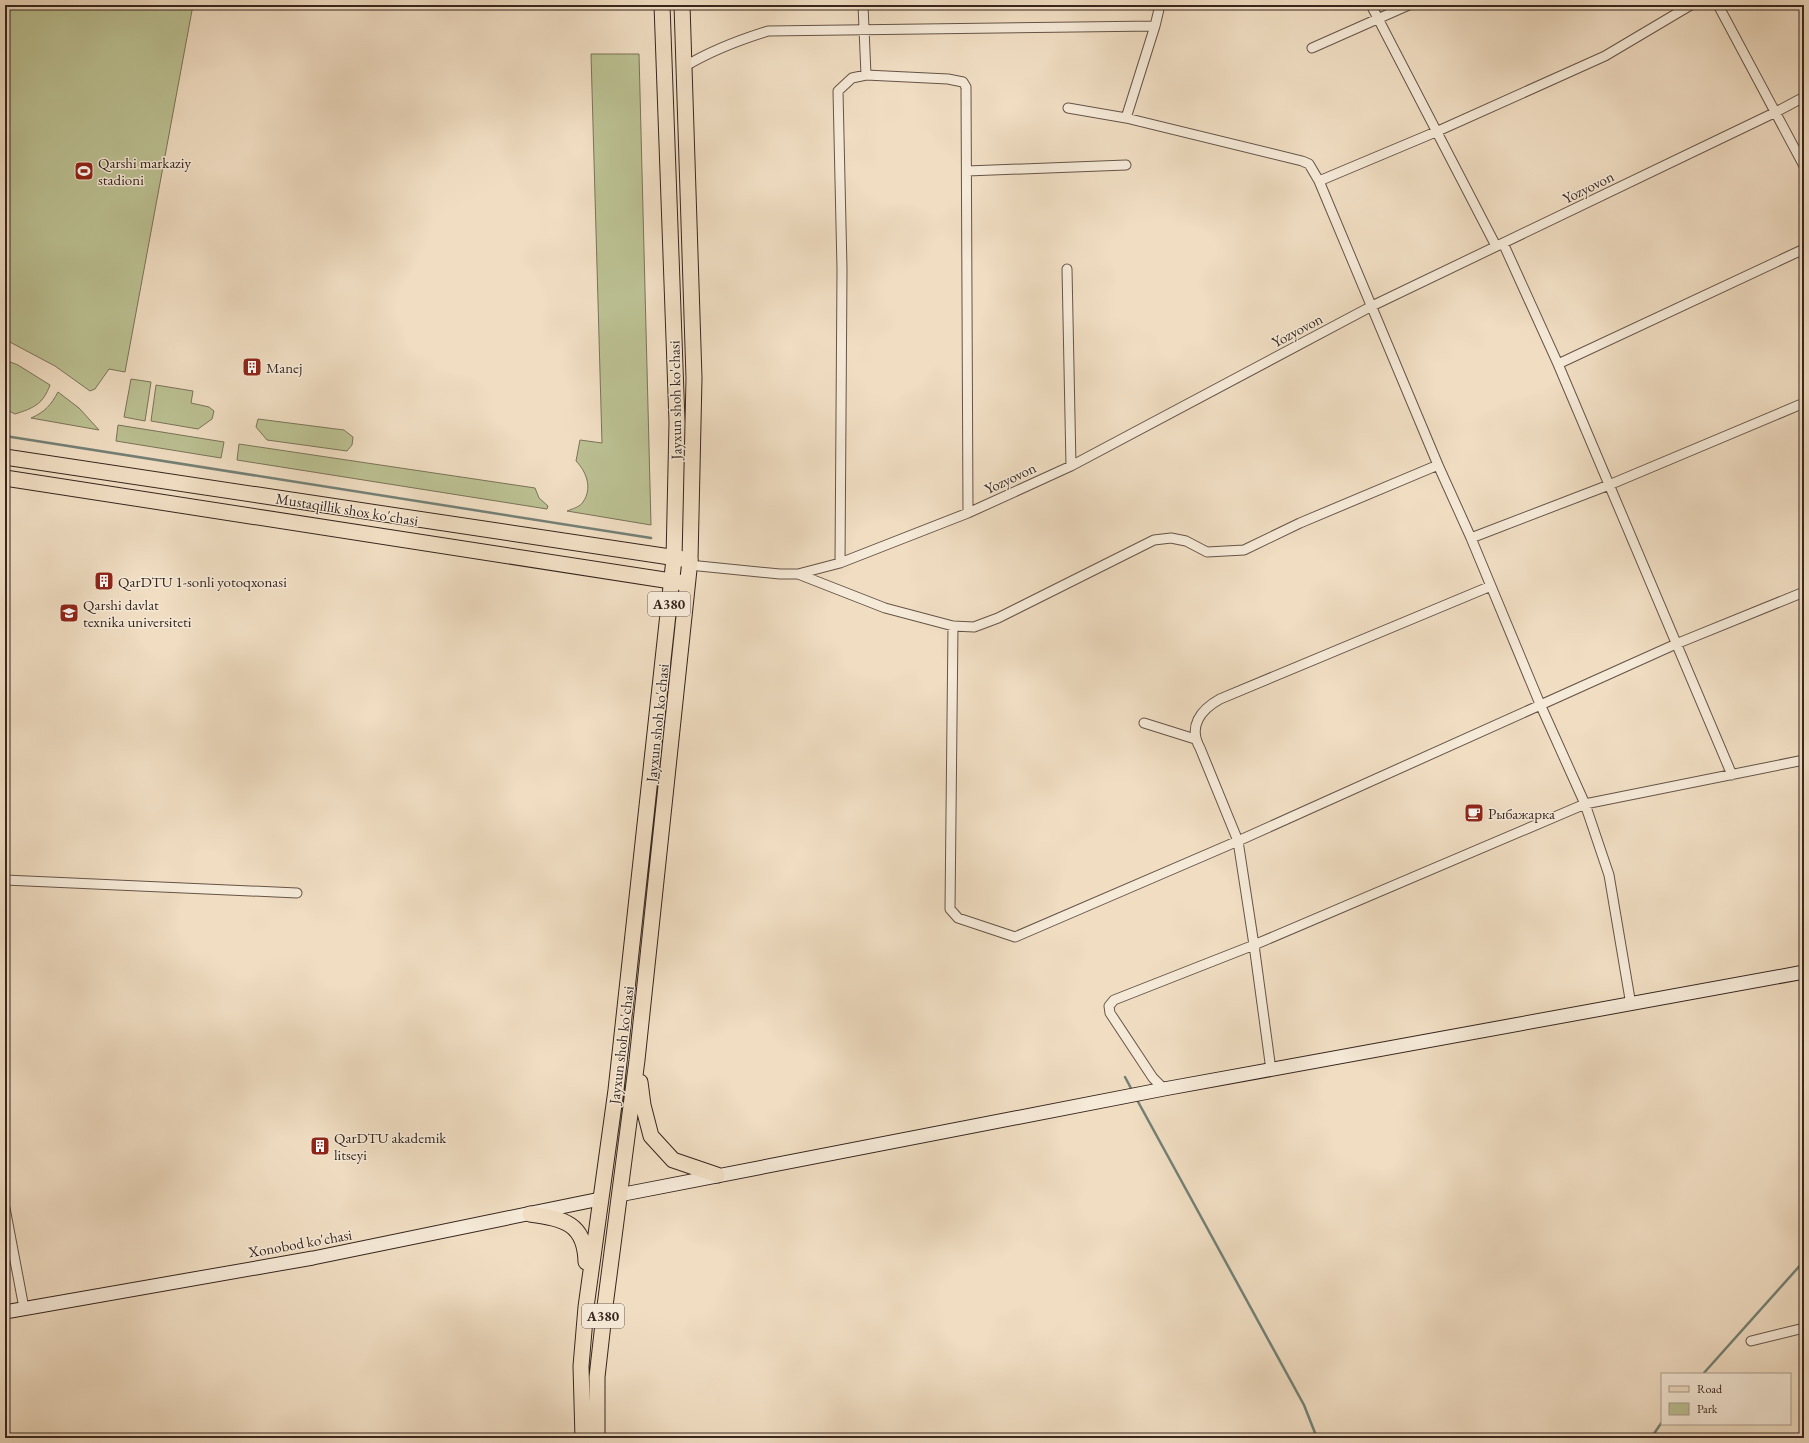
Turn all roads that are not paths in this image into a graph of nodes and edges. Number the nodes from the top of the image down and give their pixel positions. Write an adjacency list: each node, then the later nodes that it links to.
1 (662, 5): 37 (main road, Jayxun shoh ko'chasi / A380)
2 (682, 5): 13 (main road, Jayxun shoh ko'chasi / A380)
3 (863, 5): 11 (street)
4 (1160, 5): 10 (street)
5 (1371, 5): 9 (street)
6 (1409, 5): 9 (street)
7 (1691, 5): 19 (street)
8 (1718, 5): 17 (street)
9 (1379, 19): 12 (street); 19 (street)
10 (1156, 26): 11 (street); 18 (street)
11 (863, 29): 13 (street); 14 (street)
12 (1312, 48)
13 (684, 67): 38 (main road, Jayxun shoh ko'chasi / A380)
14 (866, 75): 22 (street); 39 (street)
15 (1804, 97): 17 (street, Yozyovon)
16 (1068, 108): 18 (street)
17 (1776, 112): 21 (street); 24 (street, Yozyovon)
18 (1126, 118): 23 (street)
19 (1438, 131): 23 (street); 24 (street)
20 (1126, 165): 22 (street)
21 (1804, 166)
22 (967, 171): 35 (street)
23 (1319, 181): 27 (street)
24 (1500, 245): 27 (street, Yozyovon); 28 (street)
25 (1804, 249): 28 (street)
26 (1067, 269): 32 (street)
27 (1372, 306): 31 (street); 32 (street, Yozyovon)
28 (1558, 364): 34 (street)
29 (1804, 403): 34 (street)
30 (5, 457): 37 (main road, Mustaqillik shox ko'chasi)
31 (1438, 465): 36 (street); 45 (street)
32 (1071, 466): 35 (street, Yozyovon)
33 (5, 478): 41 (main road, Mustaqillik shox ko'chasi)
34 (1609, 485): 36 (street); 46 (street)
35 (968, 513): 39 (street, Yozyovon)
36 (1471, 538): 43 (street)
37 (674, 559): 38 (main road, Mustaqillik shox ko'chasi); 41 (main road, Jayxun shoh ko'chasi / A380)
38 (690, 563): 40 (street); 42 (main road, Jayxun shoh ko'chasi / A380)
39 (840, 563): 40 (street, Yozyovon)
40 (798, 574): 45 (street)
41 (671, 581): 42 (main road, Mustaqillik shox ko'chasi); 64 (main road, Jayxun shoh ko'chasi / A380)
42 (688, 583): 59 (main road, Jayxun shoh ko'chasi / A380)
43 (1491, 586): 47 (street); 49 (street)
44 (1804, 592): 46 (street)
45 (953, 626): 53 (street)
46 (1676, 644): 47 (street); 51 (street)
47 (1540, 704): 52 (street); 53 (street)
48 (1144, 723): 49 (street)
49 (1195, 738): 53 (street)
50 (1804, 760): 51 (street)
51 (1732, 775): 52 (street)
52 (1585, 804): 56 (street); 58 (street)
53 (1238, 841): 56 (street)
54 (5, 880): 55 (street)
55 (297, 893)
56 (1254, 945): 60 (street); 61 (street)
57 (1804, 972): 58 (main road)
58 (1631, 1005): 60 (main road)
59 (637, 1060): 62 (main road); 63 (main road, Jayxun shoh ko'chasi / A380)
60 (1271, 1070): 61 (main road)
61 (1164, 1089): 62 (main road)
62 (717, 1175): 63 (main road)
63 (619, 1195): 73 (main road, Jayxun shoh ko'chasi / A380)
64 (600, 1199): 66 (main road, Xonobod ko'chasi); 67 (main road, Jayxun shoh ko'chasi / A380)
65 (5, 1208): 68 (street)
66 (530, 1214): 67 (main road); 68 (main road, Xonobod ko'chasi)
67 (586, 1307): 72 (main road, Jayxun shoh ko'chasi / A380)
68 (24, 1308): 69 (main road, Xonobod ko'chasi)
69 (5, 1312)
70 (1804, 1328): 71 (street)
71 (1751, 1341)
72 (583, 1438)
73 (597, 1438)

